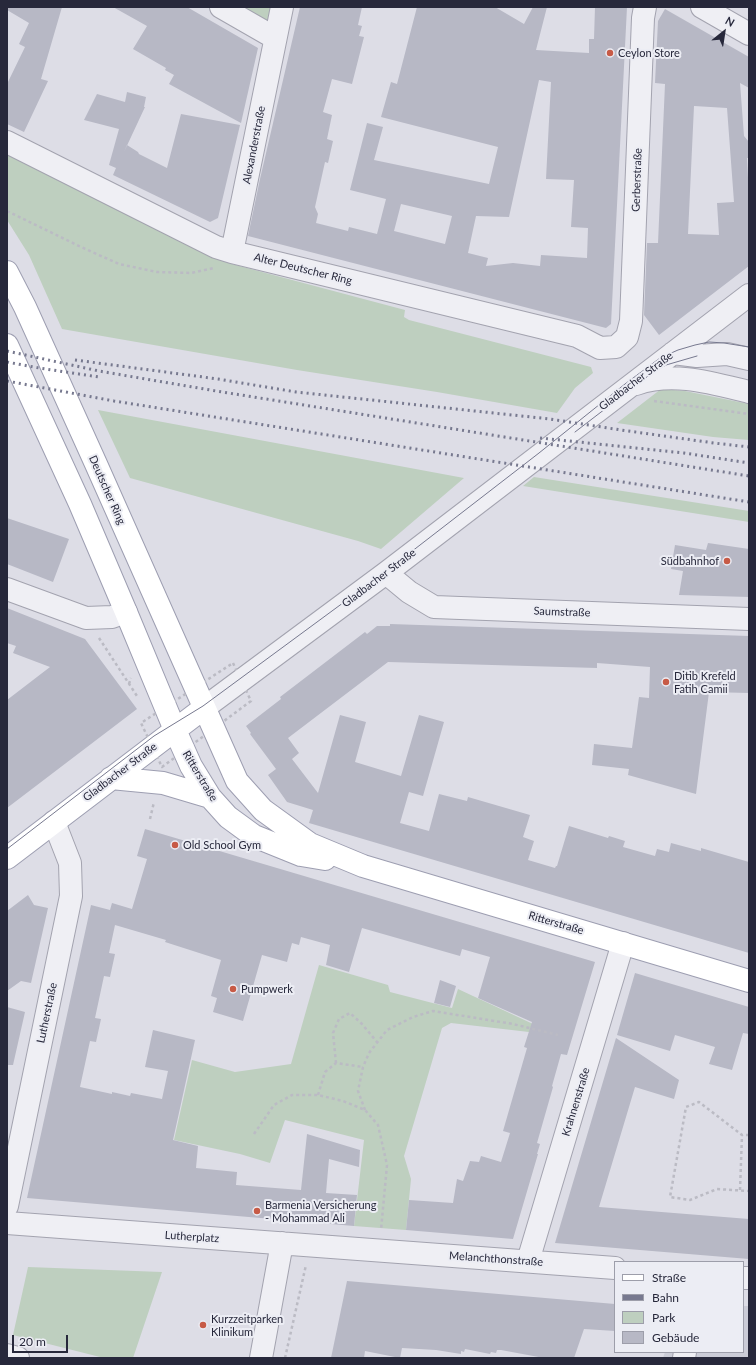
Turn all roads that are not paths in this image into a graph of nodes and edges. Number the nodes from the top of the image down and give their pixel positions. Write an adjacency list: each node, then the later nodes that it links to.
1 (221, 7): 6 (street)
2 (282, 7): 6 (street, Alexanderstraße)
3 (645, 7): 13 (street, Gerberstraße)
4 (702, 7): 5 (street)
5 (749, 34)
6 (275, 38): 8 (street, Alexanderstraße)
7 (7, 142): 8 (street, Alter Deutscher Ring)
8 (232, 252): 13 (street, Alter Deutscher Ring)
9 (7, 272): 24 (main road, Deutscher Ring)
10 (749, 295): 11 (street, Gladbacher Straße)
11 (726, 313): 14 (street, Gladbacher Straße); 15 (street)
12 (7, 345): 22 (main road)
13 (616, 347)
14 (673, 353): 15 (street); 18 (street, Gladbacher Straße)
15 (727, 354): 16 (street); 17 (street)
16 (749, 359)
17 (749, 372)
18 (627, 388): 19 (street); 20 (street, Gladbacher Straße)
19 (749, 392)
20 (386, 573): 23 (street, Saumstraße); 24 (street, Gladbacher Straße)
21 (7, 589): 22 (street)
22 (126, 612): 25 (main road)
23 (749, 619)
24 (204, 708): 25 (main road, Gladbacher Straße); 30 (main road, Ritterstraße)
25 (175, 730): 26 (main road, Gladbacher Straße); 27 (main road, Ritterstraße)
26 (111, 778): 27 (main road); 28 (main road, Gladbacher Straße)
27 (210, 797): 30 (main road, Ritterstraße)
28 (54, 822): 29 (main road, Gladbacher Straße); 33 (street, Lutherstraße)
29 (7, 858)
30 (363, 866): 31 (main road, Ritterstraße)
31 (623, 943): 32 (main road, Ritterstraße); 37 (street, Krahnenstraße)
32 (749, 981)
33 (7, 1206)
34 (7, 1223): 35 (street, Lutherplatz)
35 (282, 1243): 36 (street, Lutherplatz); 41 (street)
36 (378, 1250): 37 (street, Melanchthonstraße)
37 (528, 1261): 38 (street, Melanchthonstraße)
38 (614, 1268)
39 (7, 1354): 40 (street)
40 (18, 1358)
41 (260, 1358)

